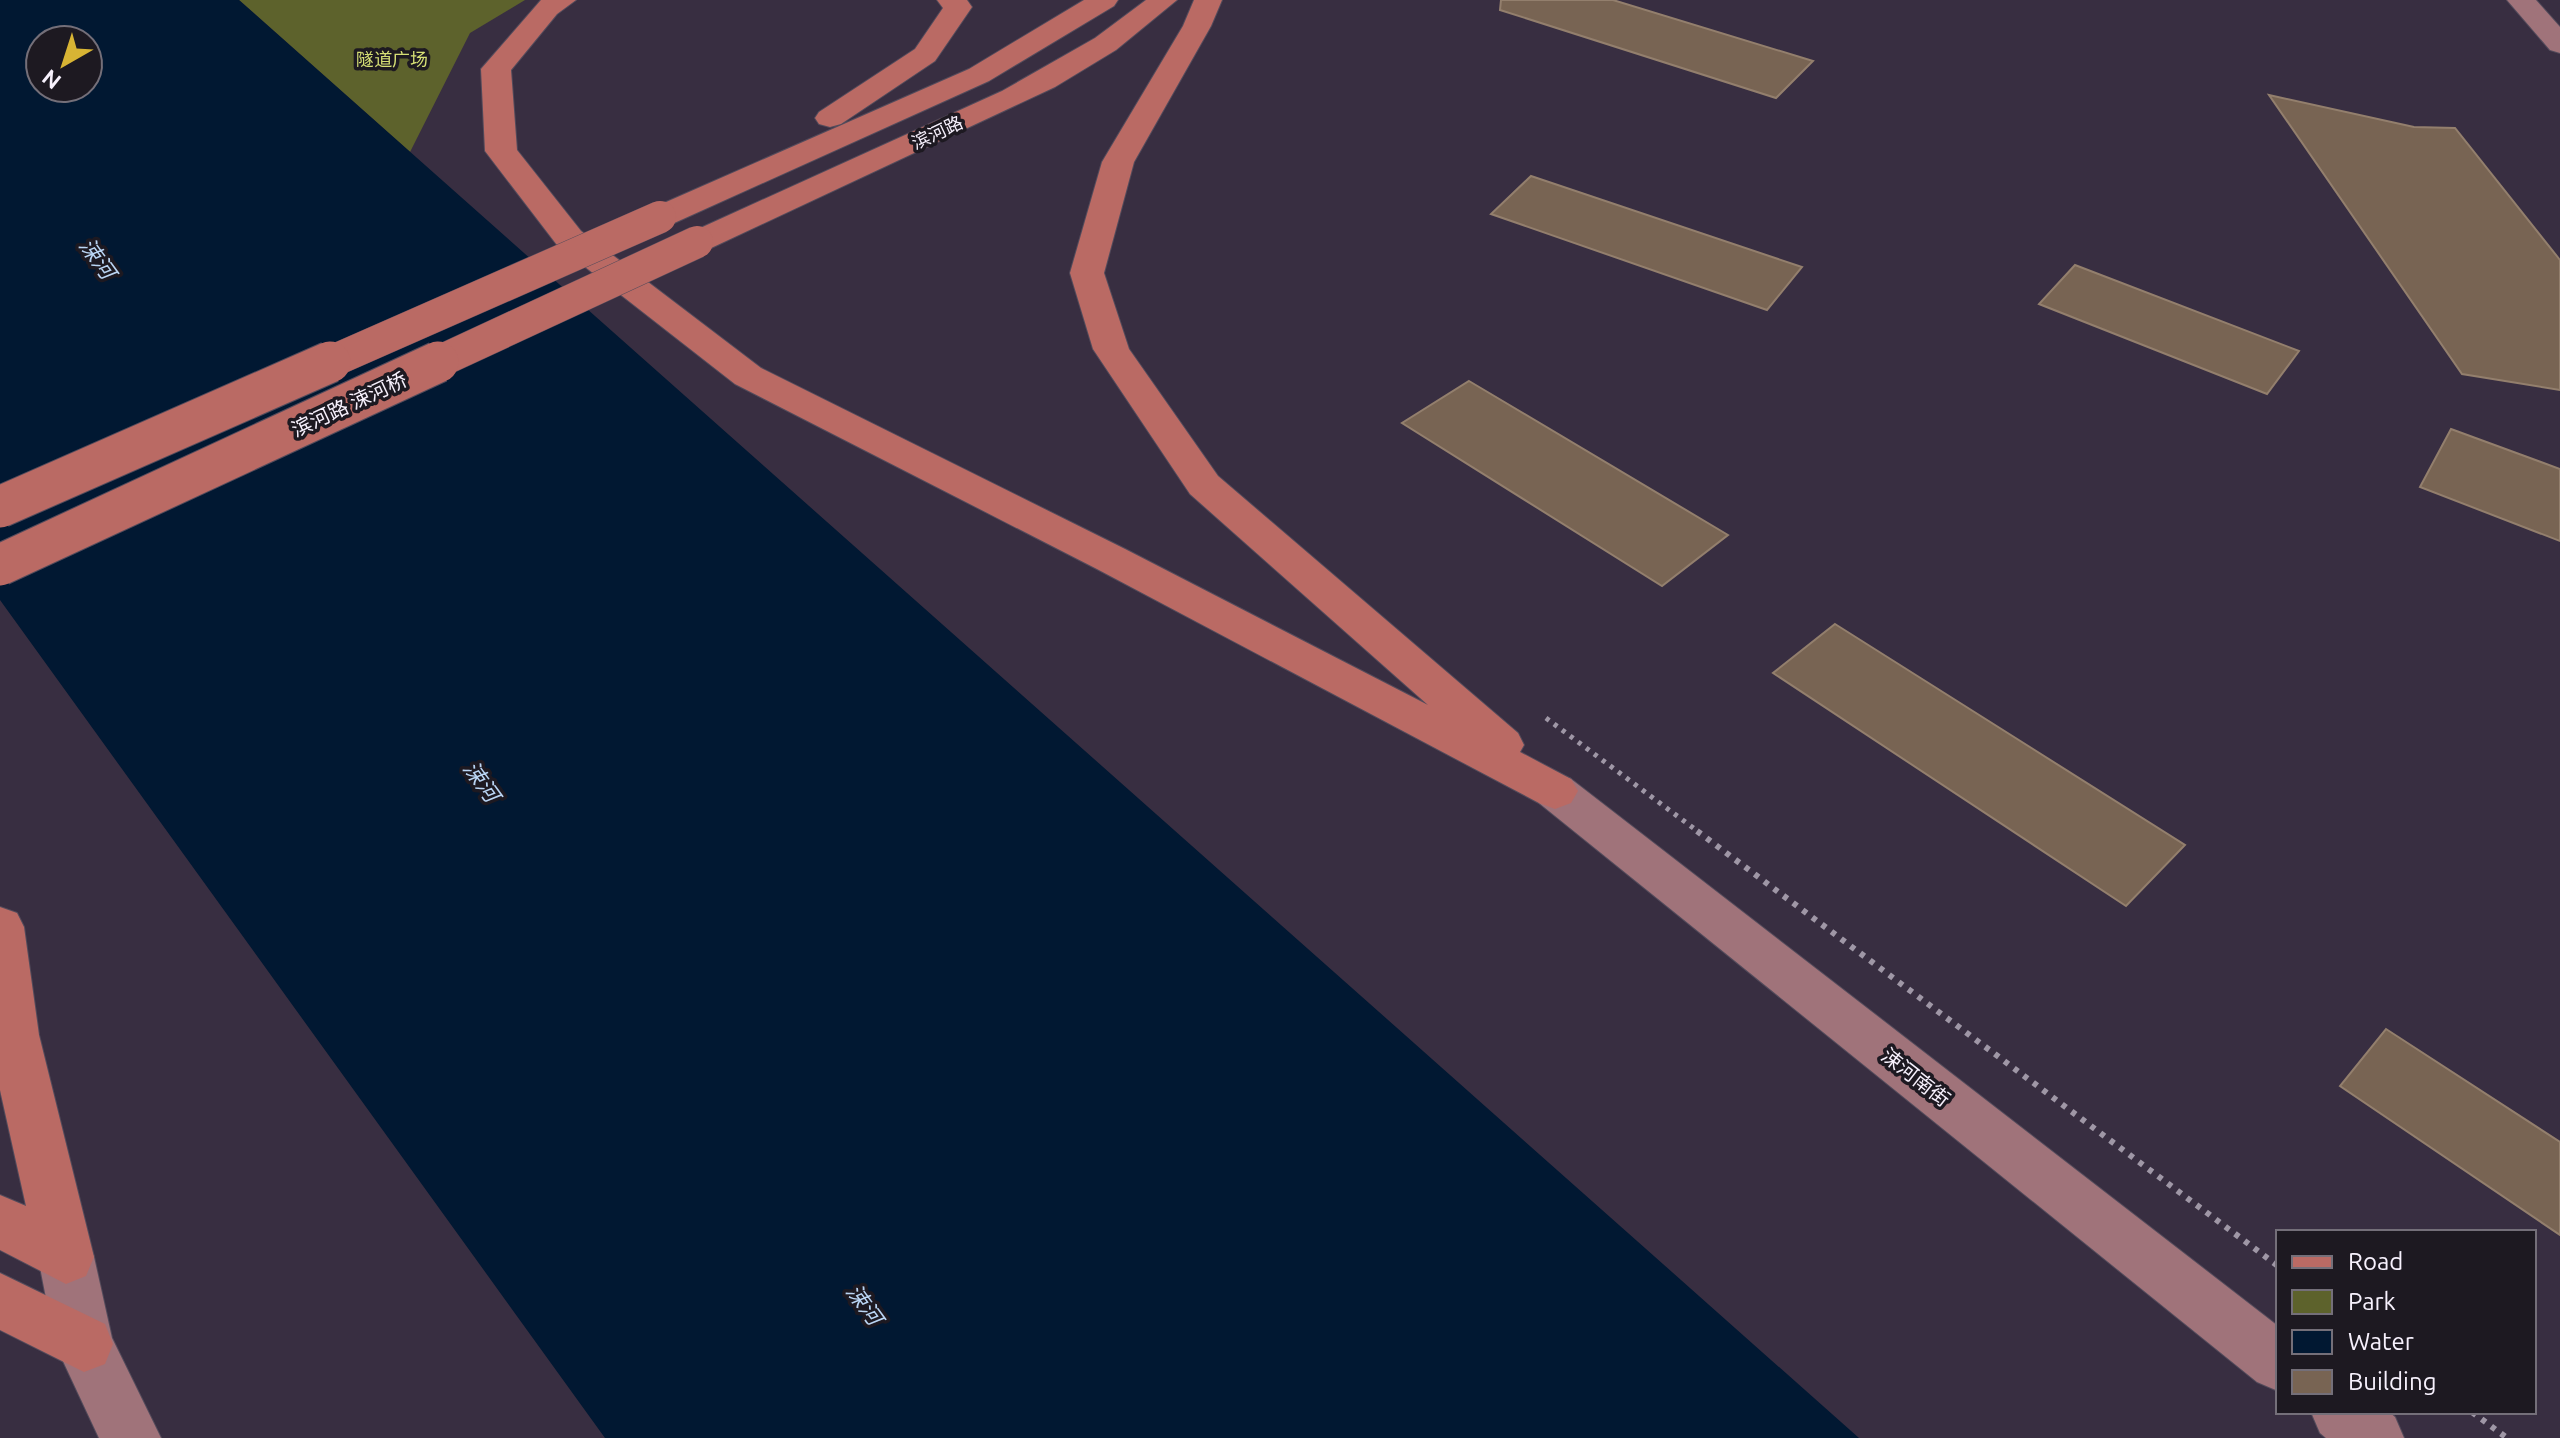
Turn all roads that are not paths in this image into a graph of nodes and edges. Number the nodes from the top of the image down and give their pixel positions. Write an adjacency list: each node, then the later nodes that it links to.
1 (562, 0): 14 (main road)
2 (951, 0): 9 (main road)
3 (1058, 0): 9 (main road)
4 (1104, 0): 10 (main road, 滨河路)
5 (1163, 0): 11 (main road, 滨河路)
6 (1208, 0): 14 (main road)
7 (2521, 0): 8 (main road)
8 (2560, 44)
9 (839, 113): 10 (main road)
10 (673, 211): 12 (main road, bridge)
11 (697, 242): 13 (main road, 滨河路 涑河桥, bridge)
12 (0, 507)
13 (0, 565)
14 (1555, 791): 20 (main road, 涑河南街)
15 (0, 927): 17 (main road)
16 (0, 1221): 17 (main road)
17 (66, 1257): 19 (main road)
18 (0, 1300): 19 (main road)
19 (84, 1344): 22 (main road)
20 (2276, 1360)
21 (2344, 1414): 23 (main road)
22 (131, 1438)
23 (2374, 1438)

